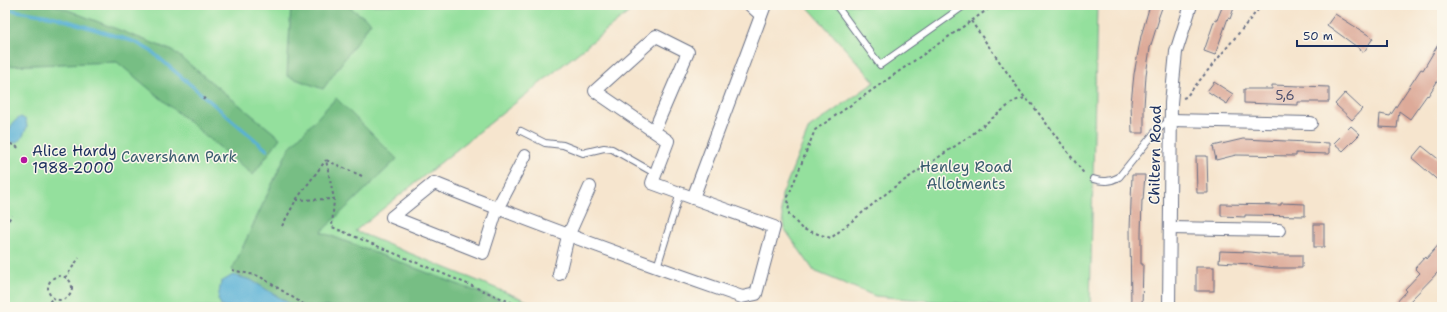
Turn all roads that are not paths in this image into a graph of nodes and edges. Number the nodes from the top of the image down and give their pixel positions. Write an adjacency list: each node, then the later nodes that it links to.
1 (750, 5): 5 (street)
2 (836, 5): 3 (lane)
3 (965, 5)
4 (1190, 5): 6 (street, Chiltern Road)
5 (763, 10): 15 (street)
6 (1170, 120): 7 (street); 12 (lane); 17 (street, Chiltern Road)
7 (1311, 123)
8 (521, 131): 11 (lane)
9 (654, 131): 9 (street); 11 (street)
10 (524, 156): 16 (street)
11 (656, 174): 14 (street)
12 (1093, 179)
13 (590, 187): 19 (street)
14 (680, 193): 15 (street); 20 (lane)
15 (693, 198): 22 (street)
16 (497, 209): 16 (street); 19 (street)
17 (1170, 228): 18 (street); 23 (street, Chiltern Road)
18 (1280, 230)
19 (568, 236): 20 (street); 21 (street)
20 (657, 267): 22 (street)
21 (558, 274)
22 (744, 302)
23 (1169, 307)

